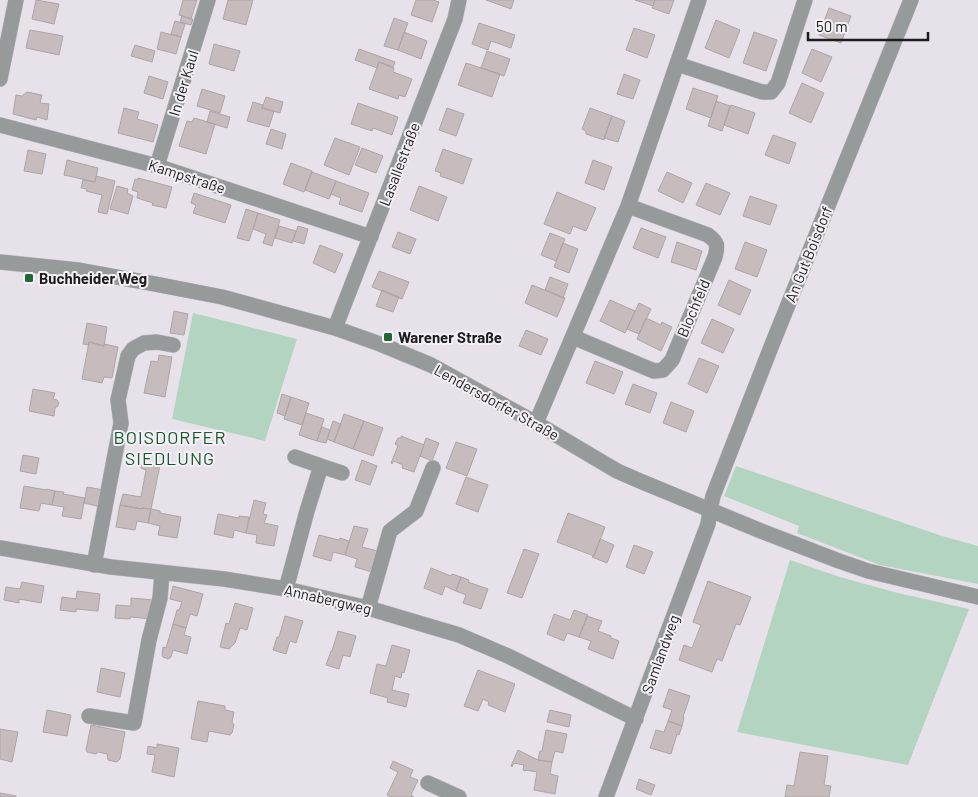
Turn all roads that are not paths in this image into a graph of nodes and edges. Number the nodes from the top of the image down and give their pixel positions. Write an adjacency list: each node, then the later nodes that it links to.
1 (16, 0): 8 (street)
2 (208, 0): 10 (street, In der Kaul)
3 (459, 0): 12 (street, Lasallestraße)
4 (699, 0): 7 (street)
5 (805, 0): 7 (street)
6 (911, 0): 22 (street, An Gut Boisdorf)
7 (677, 64): 11 (street)
8 (0, 79)
9 (0, 125): 10 (street, Kampstraße)
10 (157, 166): 12 (street, Kampstraße)
11 (628, 206): 15 (street); 15 (street, Blochfeld)
12 (371, 237): 14 (street, Lasallestraße)
13 (0, 262): 14 (street, Lendersdorfer Straße)
14 (335, 328): 17 (street, Lendersdorfer Straße)
15 (573, 337): 17 (street)
16 (173, 345): 24 (street)
17 (536, 422): 22 (street, Lendersdorfer Straße)
18 (295, 457): 19 (street)
19 (321, 466): 21 (street); 26 (street)
20 (433, 468): 28 (street)
21 (342, 473)
22 (710, 510): 27 (street, Lendersdorfer Straße); 30 (street, Samlandweg)
23 (0, 548): 24 (street, Annabergweg)
24 (94, 565): 25 (street, Annabergweg)
25 (162, 573): 26 (street, Annabergweg); 29 (street)
26 (286, 589): 28 (street, Annabergweg)
27 (978, 597)
28 (368, 608): 30 (street, Annabergweg)
29 (89, 716)
30 (636, 719): 33 (street, Samlandweg)
31 (428, 783): 32 (street)
32 (459, 797)
33 (606, 797)

